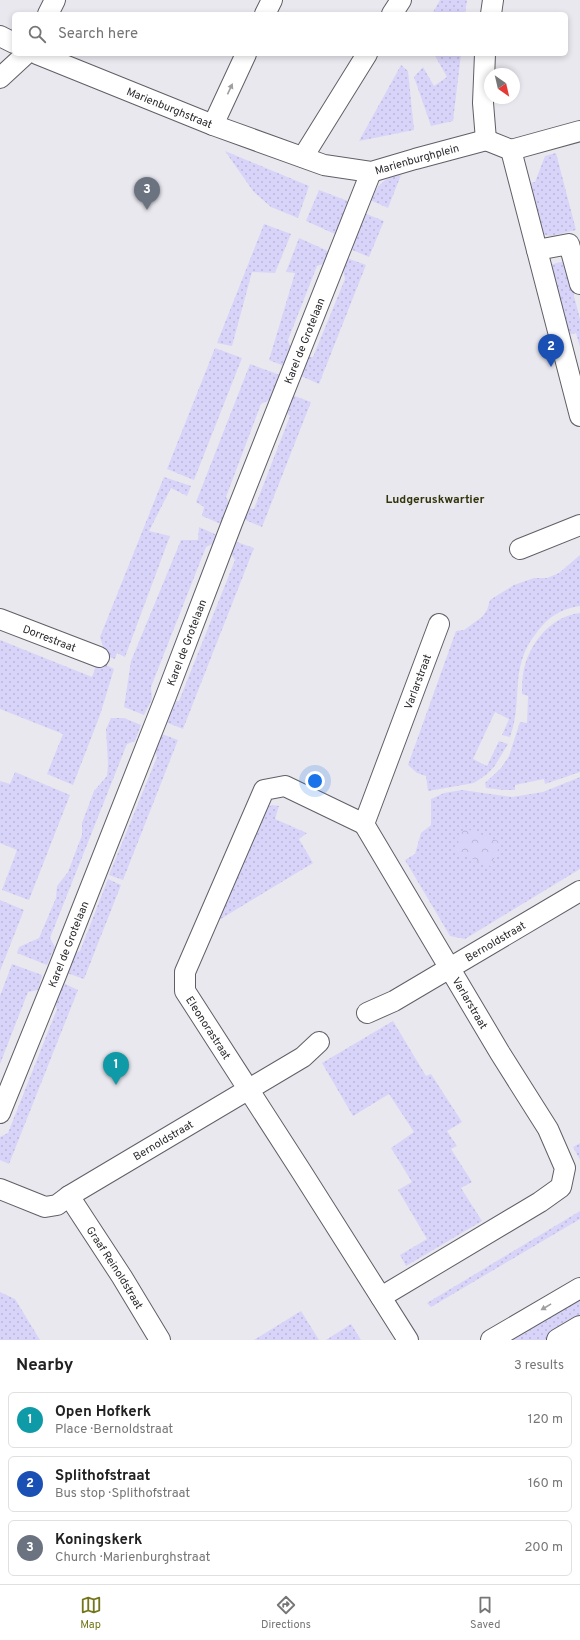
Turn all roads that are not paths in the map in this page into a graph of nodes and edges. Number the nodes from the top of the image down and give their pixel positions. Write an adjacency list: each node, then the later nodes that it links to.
1 (55, 0): 5 (street)
2 (272, 0): 6 (street)
3 (401, 0): 7 (street)
4 (493, 0): 8 (street)
5 (49, 12)
6 (266, 12)
7 (393, 12)
8 (491, 12)
9 (0, 36): 10 (street)
10 (12, 42)
11 (24, 56): 16 (street)
12 (42, 56): 17 (street, Marienburghstraat)
13 (245, 56): 17 (street, one-way to 13)
14 (366, 56): 21 (street)
15 (485, 56): 19 (street)
16 (0, 78)
17 (213, 125): 21 (street, Marienburghstraat)
18 (580, 131): 20 (street)
19 (486, 140): 20 (street); 22 (street, Marienburghplein)
20 (511, 150): 23 (street)
21 (303, 157): 22 (street, Marienburghplein)
22 (371, 172): 37 (street, Karel de Grotelaan)
23 (536, 250): 24 (street); 25 (street)
24 (580, 284)
25 (580, 416)
26 (580, 525): 27 (street)
27 (520, 549)
28 (0, 619): 30 (street, Dorrestraat)
29 (439, 624): 31 (street, Varlarstraat)
30 (99, 657)
31 (364, 824): 33 (street, Varlarstraat); 36 (street, Eleonorastraat)
32 (580, 891): 33 (street, Bernoldstraat)
33 (450, 968): 34 (street, Bernoldstraat); 41 (street, Varlarstraat)
34 (366, 1013)
35 (319, 1042): 36 (street, Bernoldstraat)
36 (248, 1089): 39 (street, Bernoldstraat); 41 (street, Eleonorastraat)
37 (0, 1113)
38 (1, 1194): 39 (street, Bernoldstraat)
39 (69, 1196): 43 (street, Graaf Reinoldstraat)
40 (580, 1288): 45 (street, one-way to 45)
41 (381, 1297): 44 (street, Eleonorastraat)
42 (580, 1327): 46 (main road)
43 (160, 1340)
44 (408, 1340)
45 (491, 1340)
46 (558, 1340)

